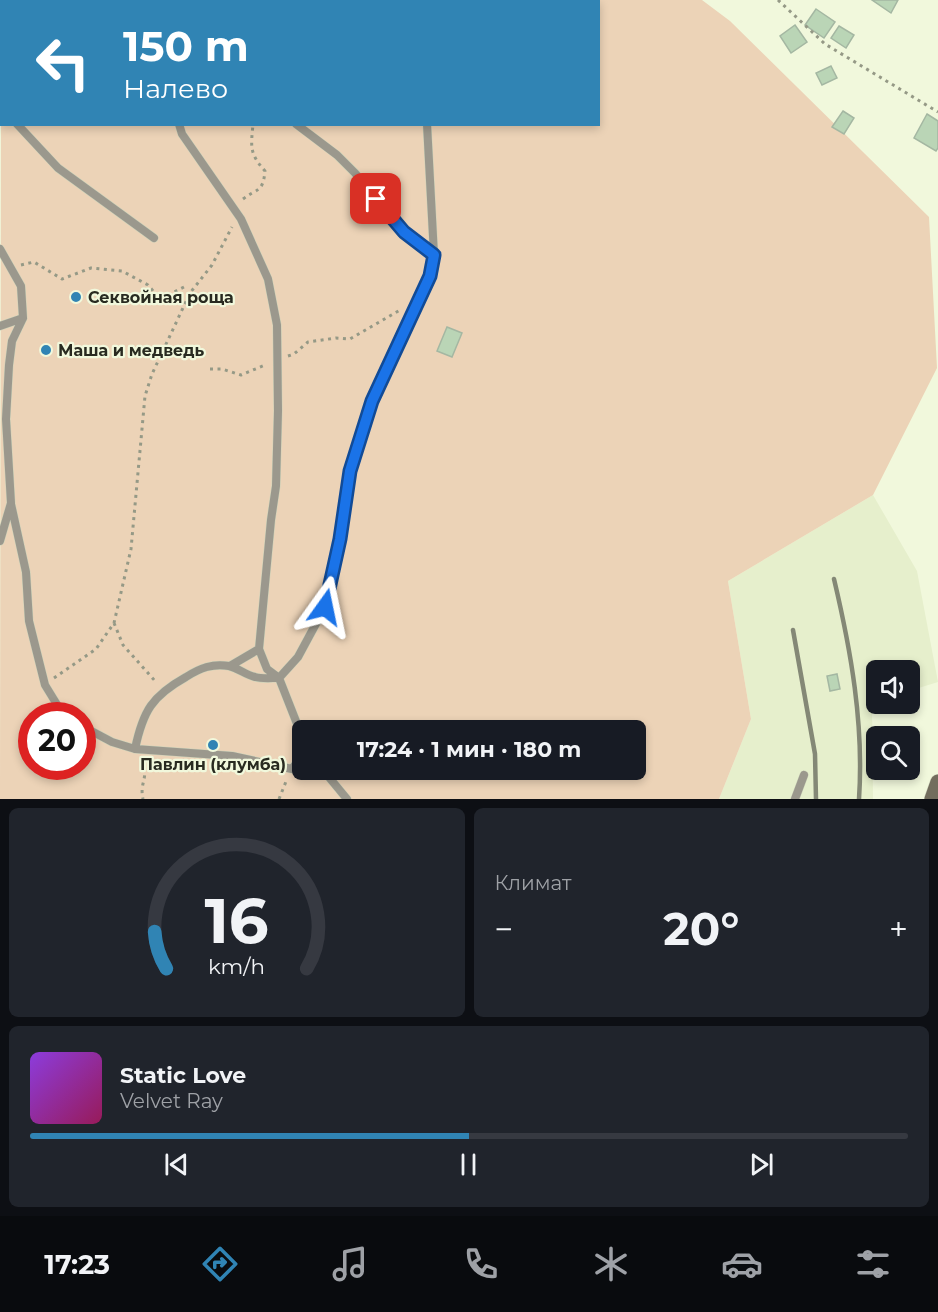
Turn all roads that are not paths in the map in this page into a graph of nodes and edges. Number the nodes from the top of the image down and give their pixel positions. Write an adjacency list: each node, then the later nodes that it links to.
1 (19, 126): 5 (lane)
2 (180, 126): 13 (lane)
3 (299, 126): 7 (lane)
4 (428, 126): 7 (lane)
5 (154, 238)
6 (0, 249): 8 (lane)
7 (434, 255): 15 (lane)
8 (22, 318): 9 (lane); 11 (lane)
9 (0, 326)
10 (0, 497): 11 (lane)
11 (10, 499): 12 (lane); 16 (lane)
12 (0, 541)
13 (259, 649): 14 (lane); 15 (lane)
14 (230, 666): 15 (lane); 19 (lane)
15 (279, 678): 17 (lane)
16 (55, 702)
17 (296, 720)
18 (96, 733): 19 (lane)
19 (135, 749): 20 (lane)
20 (292, 769)
21 (804, 775): 25 (lane)
22 (331, 780): 24 (lane)
23 (938, 782): 26 (main road)
24 (347, 799)
25 (795, 799)
26 (932, 799)

